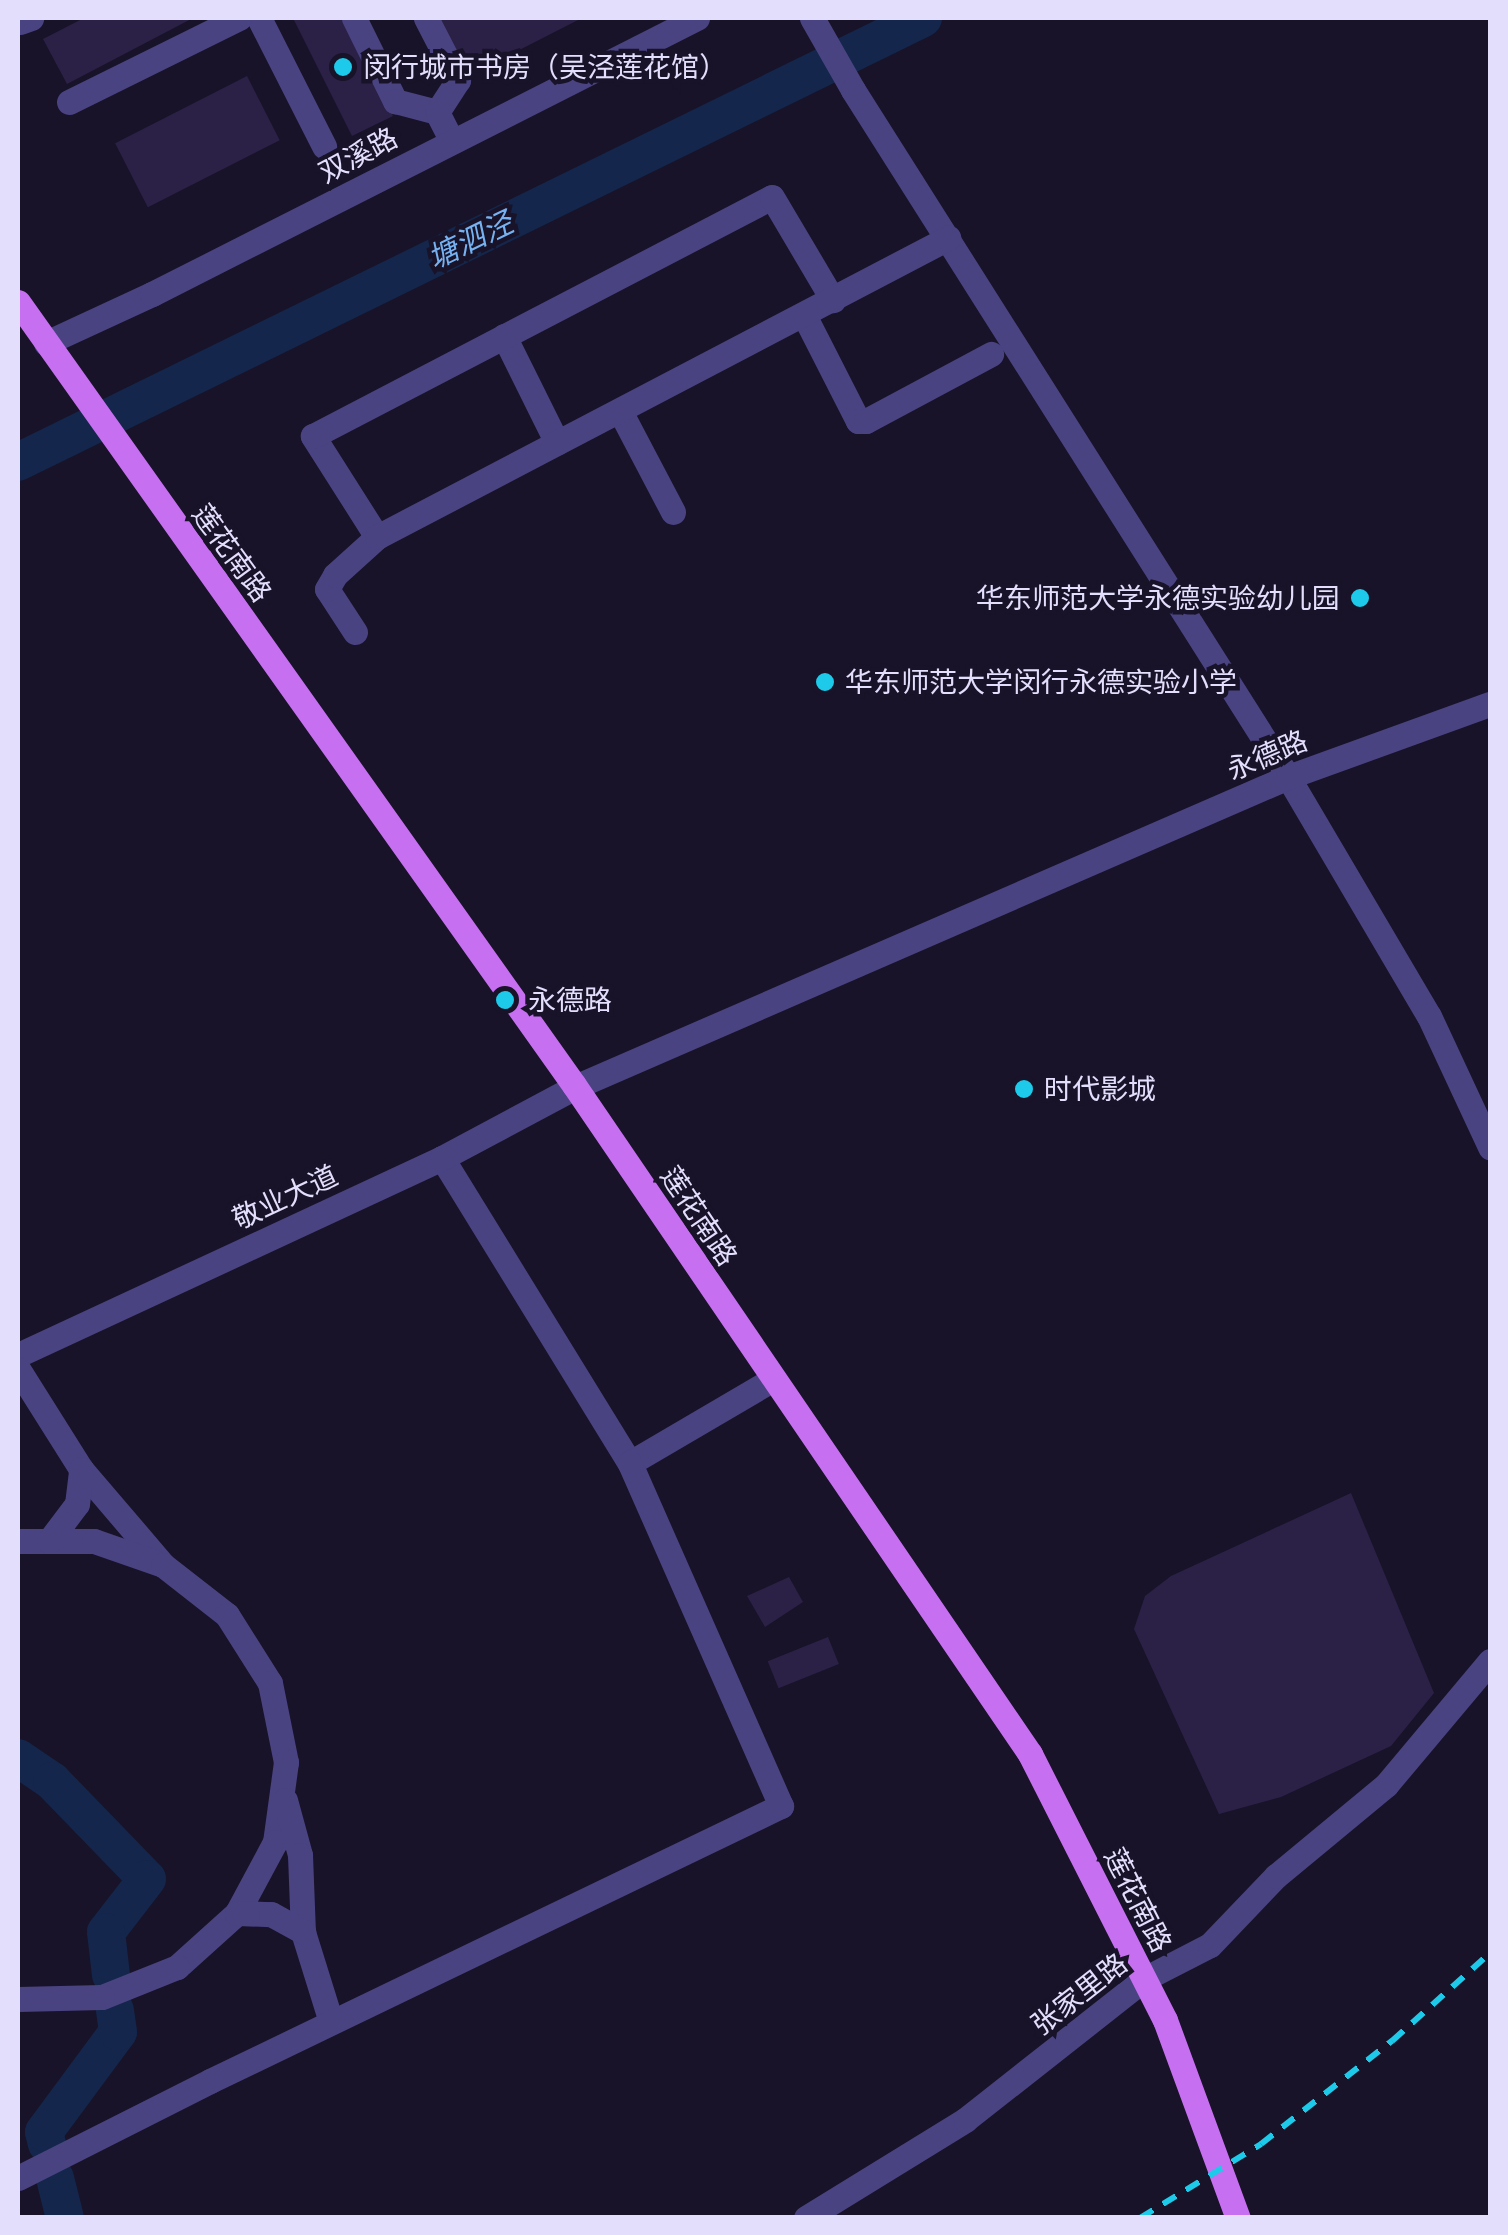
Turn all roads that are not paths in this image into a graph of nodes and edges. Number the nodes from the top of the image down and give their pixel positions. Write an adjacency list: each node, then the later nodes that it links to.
1 (18, 18): 2 (street)
2 (31, 18)
3 (239, 18): 9 (street)
4 (259, 18): 12 (street)
5 (354, 18): 10 (street)
6 (426, 18): 10 (street)
7 (697, 18): 11 (street, 双溪路)
8 (812, 18): 13 (street)
9 (69, 102)
10 (437, 112): 11 (street)
11 (450, 140): 18 (street, 双溪路)
12 (324, 146)
13 (948, 238): 14 (street); 26 (street)
14 (833, 300): 16 (street); 17 (street)
15 (18, 302): 18 (main road, 莲花南路)
16 (804, 315): 19 (street); 20 (street)
17 (504, 336): 21 (street); 23 (street)
18 (46, 343): 27 (main road, 莲花南路)
19 (991, 354)
20 (620, 411): 21 (street); 22 (street)
21 (558, 443): 23 (street)
22 (673, 512)
23 (377, 536): 24 (street)
24 (355, 632)
25 (1490, 704): 26 (street, 永德路)
26 (1288, 777): 27 (street, 永德路); 28 (street)
27 (575, 1087): 29 (street, 敬业大道); 32 (main road, 莲花南路)
28 (1490, 1147)
29 (442, 1158): 30 (street, 敬业大道); 33 (street)
30 (18, 1355)
31 (18, 1369): 34 (street)
32 (773, 1379): 33 (street); 42 (main road, 莲花南路)
33 (630, 1463): 44 (street)
34 (81, 1469): 35 (street); 37 (street)
35 (48, 1540): 36 (street); 37 (street)
36 (18, 1541)
37 (163, 1565): 39 (street)
38 (1490, 1662): 42 (street, 张家里路)
39 (282, 1790): 40 (street); 41 (street)
40 (237, 1913): 41 (street); 43 (street)
41 (303, 1932): 44 (street)
42 (1144, 1980): 46 (street, 张家里路); 47 (main road, 莲花南路)
43 (18, 1999)
44 (331, 2022): 45 (street)
45 (18, 2178)
46 (806, 2218)
47 (1238, 2218)

